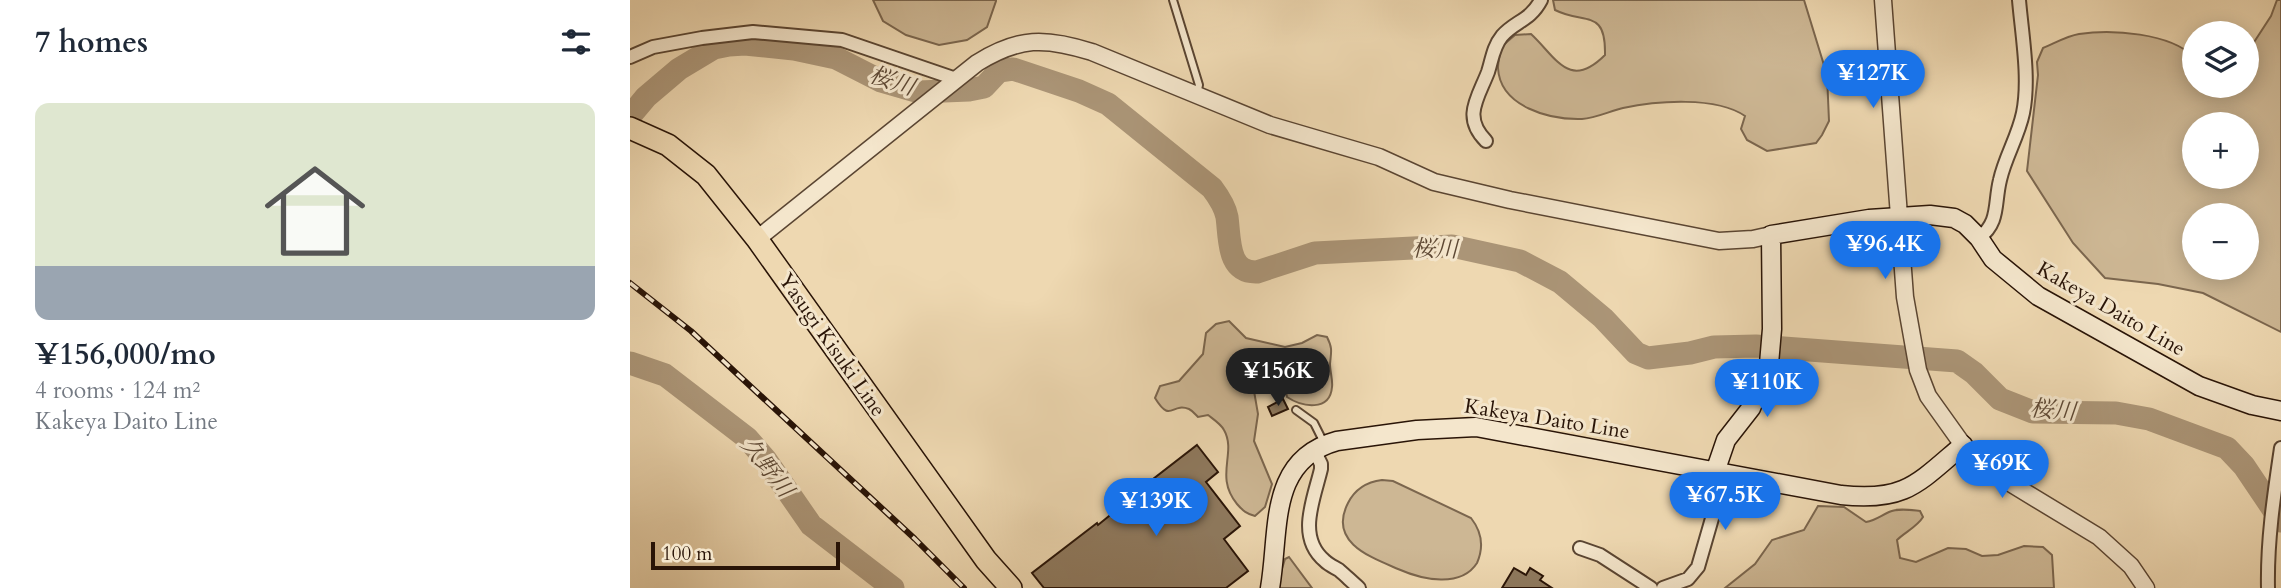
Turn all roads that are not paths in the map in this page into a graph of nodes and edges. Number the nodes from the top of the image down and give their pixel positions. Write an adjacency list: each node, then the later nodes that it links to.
1 (1173, 0): 7 (lane)
2 (1541, 0): 9 (street)
3 (1883, 0): 10 (street)
4 (2019, 0): 12 (street)
5 (630, 57): 6 (street)
6 (954, 81): 7 (street); 13 (street)
7 (1197, 94): 11 (street)
8 (630, 128): 13 (main road, Yasugi Kisuki Line)
9 (1486, 141)
10 (1899, 217): 11 (main road, Kakeya Daito Line); 12 (main road, Kakeya Daito Line); 16 (street)
11 (1771, 235): 19 (main road)
12 (1979, 238): 15 (main road, Kakeya Daito Line)
13 (757, 239): 22 (main road, Yasugi Kisuki Line)
14 (1296, 410): 17 (lane)
15 (2281, 411)
16 (1962, 445): 20 (main road, Kakeya Daito Line); 27 (street)
17 (1319, 448): 19 (main road, Kakeya Daito Line); 23 (main road); 24 (street)
18 (2281, 448): 28 (street)
19 (1714, 472): 20 (main road, Kakeya Daito Line)
20 (1771, 482): 26 (street)
21 (1580, 548): 25 (street)
22 (1011, 588)
23 (1270, 588)
24 (1359, 588)
25 (1651, 588)
26 (1663, 588)
27 (2146, 588)
28 (2269, 588)

